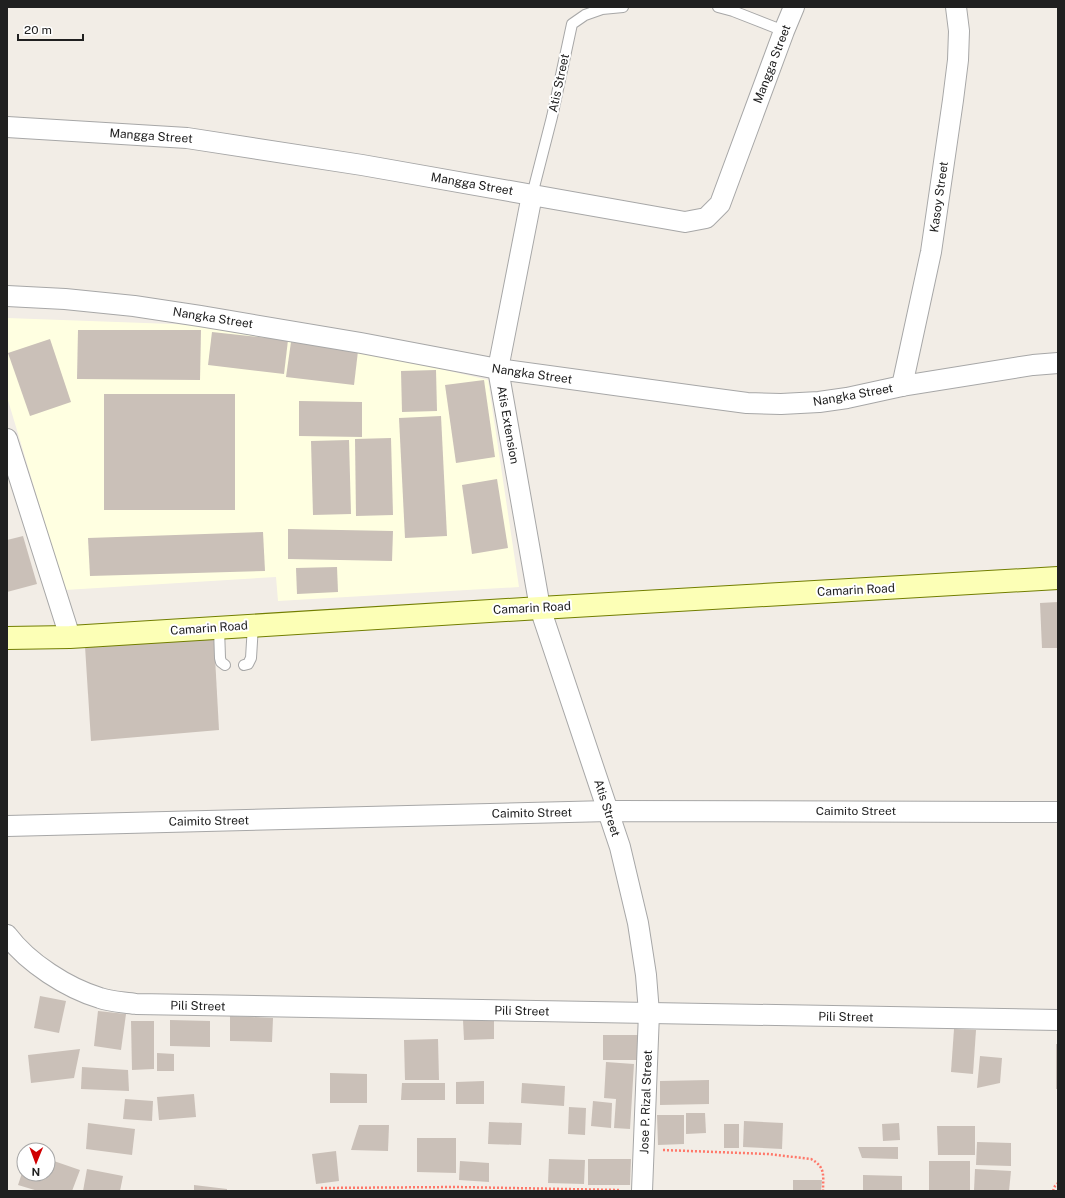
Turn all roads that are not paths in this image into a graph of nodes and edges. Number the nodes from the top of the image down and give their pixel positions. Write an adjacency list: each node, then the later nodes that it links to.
1 (623, 7): 7 (lane, Atis Street)
2 (718, 7): 5 (lane)
3 (794, 7): 5 (street, Mangga Street)
4 (956, 7): 11 (street, Kasoy Street)
5 (784, 31): 7 (street, Mangga Street)
6 (7, 127): 7 (street, Mangga Street)
7 (532, 195): 10 (street, Atis Extension)
8 (7, 296): 10 (street, Nangka Street)
9 (1058, 363): 11 (street, Nangka Street)
10 (498, 369): 11 (street, Nangka Street); 14 (street, Atis Extension)
11 (902, 386)
12 (7, 439): 17 (street)
13 (1058, 578): 14 (main road, Camarin Road)
14 (540, 608): 15 (main road, Camarin Road); 21 (street, Atis Street)
15 (253, 625): 16 (main road, Camarin Road); 20 (lane)
16 (219, 628): 17 (main road, Camarin Road); 19 (lane)
17 (70, 637): 18 (main road, Camarin Road)
18 (7, 638)
19 (225, 665)
20 (244, 665)
21 (609, 811): 22 (street, Caimito Street); 23 (street, Caimito Street); 25 (street, Atis Street)
22 (1058, 812)
23 (7, 826)
24 (7, 935): 25 (street, Pili Street)
25 (649, 1013): 26 (street, Pili Street); 27 (street, Jose P. Rizal Street)
26 (1058, 1020)
27 (642, 1191)

